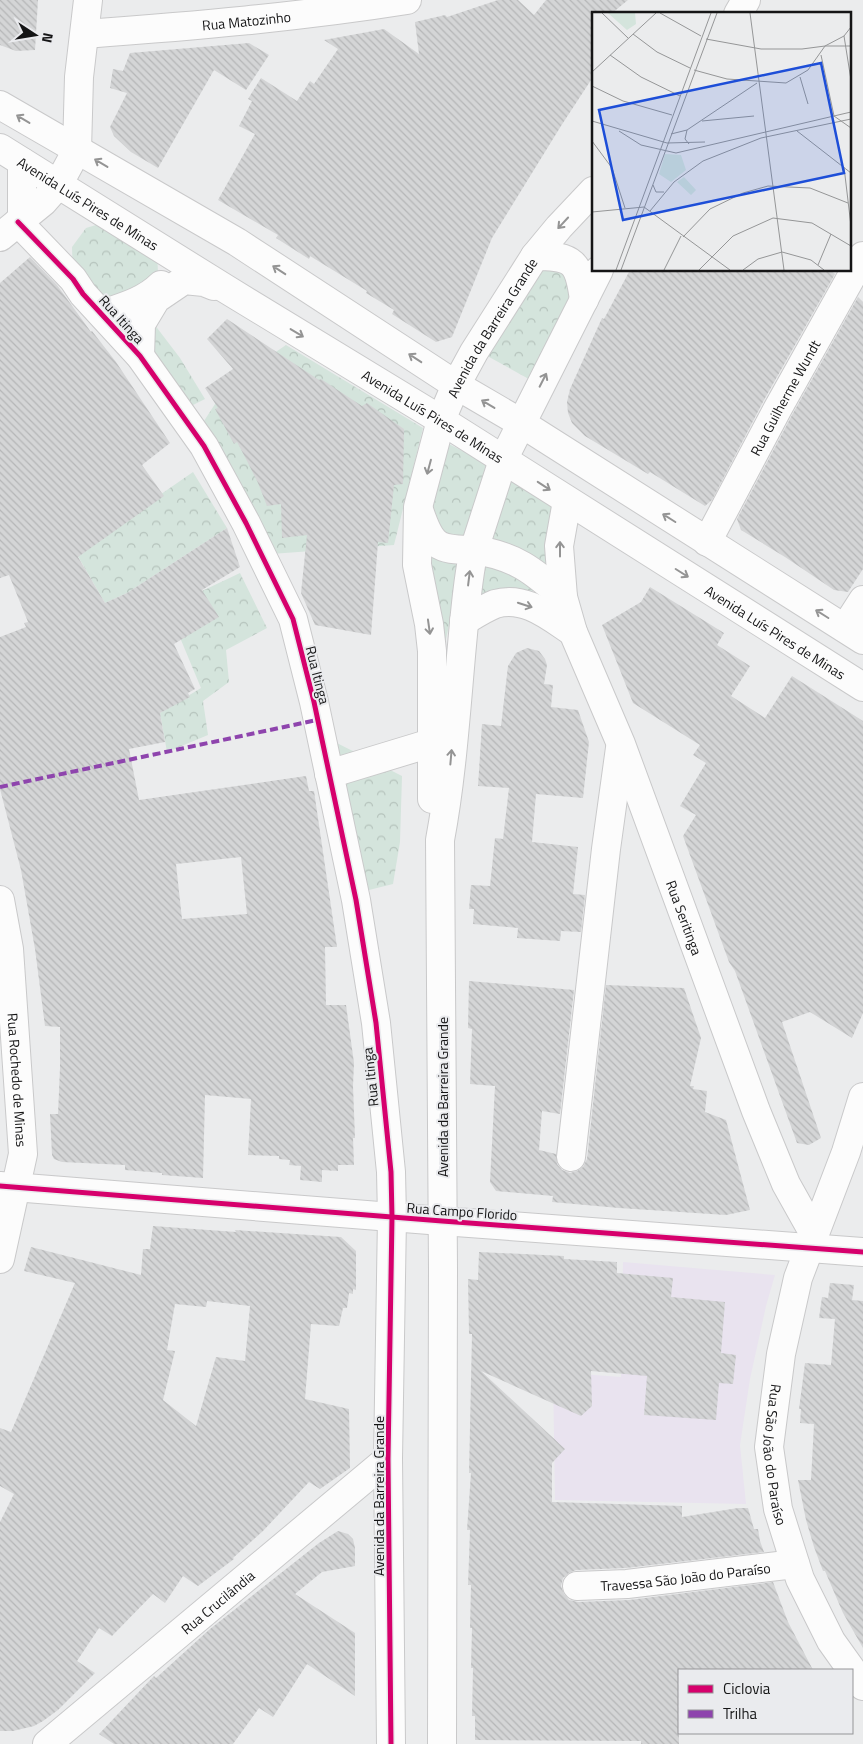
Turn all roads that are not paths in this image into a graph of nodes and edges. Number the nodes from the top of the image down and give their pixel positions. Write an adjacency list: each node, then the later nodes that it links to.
1 (88, 0): 5 (street)
2 (407, 0): 5 (street, Rua Matozinho)
3 (746, 0): 4 (street)
4 (739, 12)
5 (85, 34): 6 (street)
6 (79, 77): 8 (street); 9 (street)
7 (0, 105): 8 (street, one-way to 7)
8 (47, 132): 9 (street)
9 (77, 150): 11 (street); 22 (street, one-way to 9)
10 (11, 155): 11 (street, Avenida Luís Pires de Minas); 13 (street)
11 (58, 185): 13 (street); 14 (street, Avenida Luís Pires de Minas)
12 (592, 192): 15 (street, Avenida da Barreira Grande, one-way to 15)
13 (13, 226): 20 (street, Rua Itinga)
14 (173, 256): 18 (street, Avenida Luís Pires de Minas); 20 (street)
15 (535, 256): 19 (street); 22 (street, Avenida da Barreira Grande)
16 (863, 256): 28 (street, Rua Guilherme Wundt)
17 (598, 271): 19 (street, Avenida da Barreira Grande)
18 (226, 289): 21 (street); 23 (street, Avenida Luís Pires de Minas, one-way to 23)
19 (584, 300): 24 (street, Avenida da Barreira Grande, one-way to 19)
20 (102, 314): 21 (street, Rua Itinga)
21 (140, 356): 38 (street, Rua Itinga)
22 (456, 385): 23 (street, Avenida da Barreira Grande); 24 (street, one-way to 22)
23 (441, 420): 25 (street, Avenida Luís Pires de Minas); 27 (street, Avenida da Barreira Grande, one-way to 27)
24 (521, 423): 25 (street, Avenida da Barreira Grande); 28 (street, one-way to 24)
25 (503, 460): 26 (street, Avenida Luís Pires de Minas, one-way to 26); 29 (street, Avenida da Barreira Grande)
26 (567, 501): 30 (street, Rua Seritinga, one-way to 26); 35 (street, Avenida Luís Pires de Minas, one-way to 35)
27 (418, 506): 29 (street); 36 (street, Avenida da Barreira Grande, one-way to 36)
28 (707, 542): 34 (street, one-way to 28)
29 (474, 550): 30 (street); 32 (street, Avenida da Barreira Grande, one-way to 29)
30 (563, 597): 33 (street, Rua Seritinga)
31 (863, 600): 34 (street)
32 (464, 621): 33 (street, one-way to 33); 39 (street, Avenida da Barreira Grande, one-way to 32)
33 (573, 632): 37 (street, Rua Seritinga)
34 (854, 634)
35 (863, 687)
36 (431, 743): 38 (street); 39 (street, Avenida da Barreira Grande)
37 (621, 744): 42 (street); 46 (street, Rua Seritinga)
38 (329, 774): 44 (street, Rua Itinga)
39 (440, 840): 45 (street, Avenida da Barreira Grande)
40 (0, 900): 43 (street, Rua Rochedo de Minas)
41 (863, 1097): 46 (street, Rua São João do Paraíso)
42 (571, 1157)
43 (8, 1187): 44 (street, Rua Campo Florido); 48 (street, Rua Rochedo de Minas)
44 (392, 1217): 45 (street, Rua Campo Florido); 49 (street, Avenida da Barreira Grande)
45 (442, 1222): 46 (street, Rua Campo Florido); 57 (street, Avenida da Barreira Grande)
46 (812, 1241): 47 (street, Rua Campo Florido); 50 (street, Rua São João do Paraíso)
47 (863, 1252)
48 (0, 1259)
49 (388, 1459): 55 (street, Rua Crucilândia); 56 (street, Avenida da Barreira Grande)
50 (795, 1564): 51 (street, Travessa São João do Paraíso); 52 (street, Rua São João do Paraíso)
51 (576, 1586)
52 (851, 1669)
53 (853, 1672): 54 (street, Rua São João do Paraíso)
54 (863, 1686)
55 (47, 1744)
56 (391, 1744)
57 (442, 1744)

